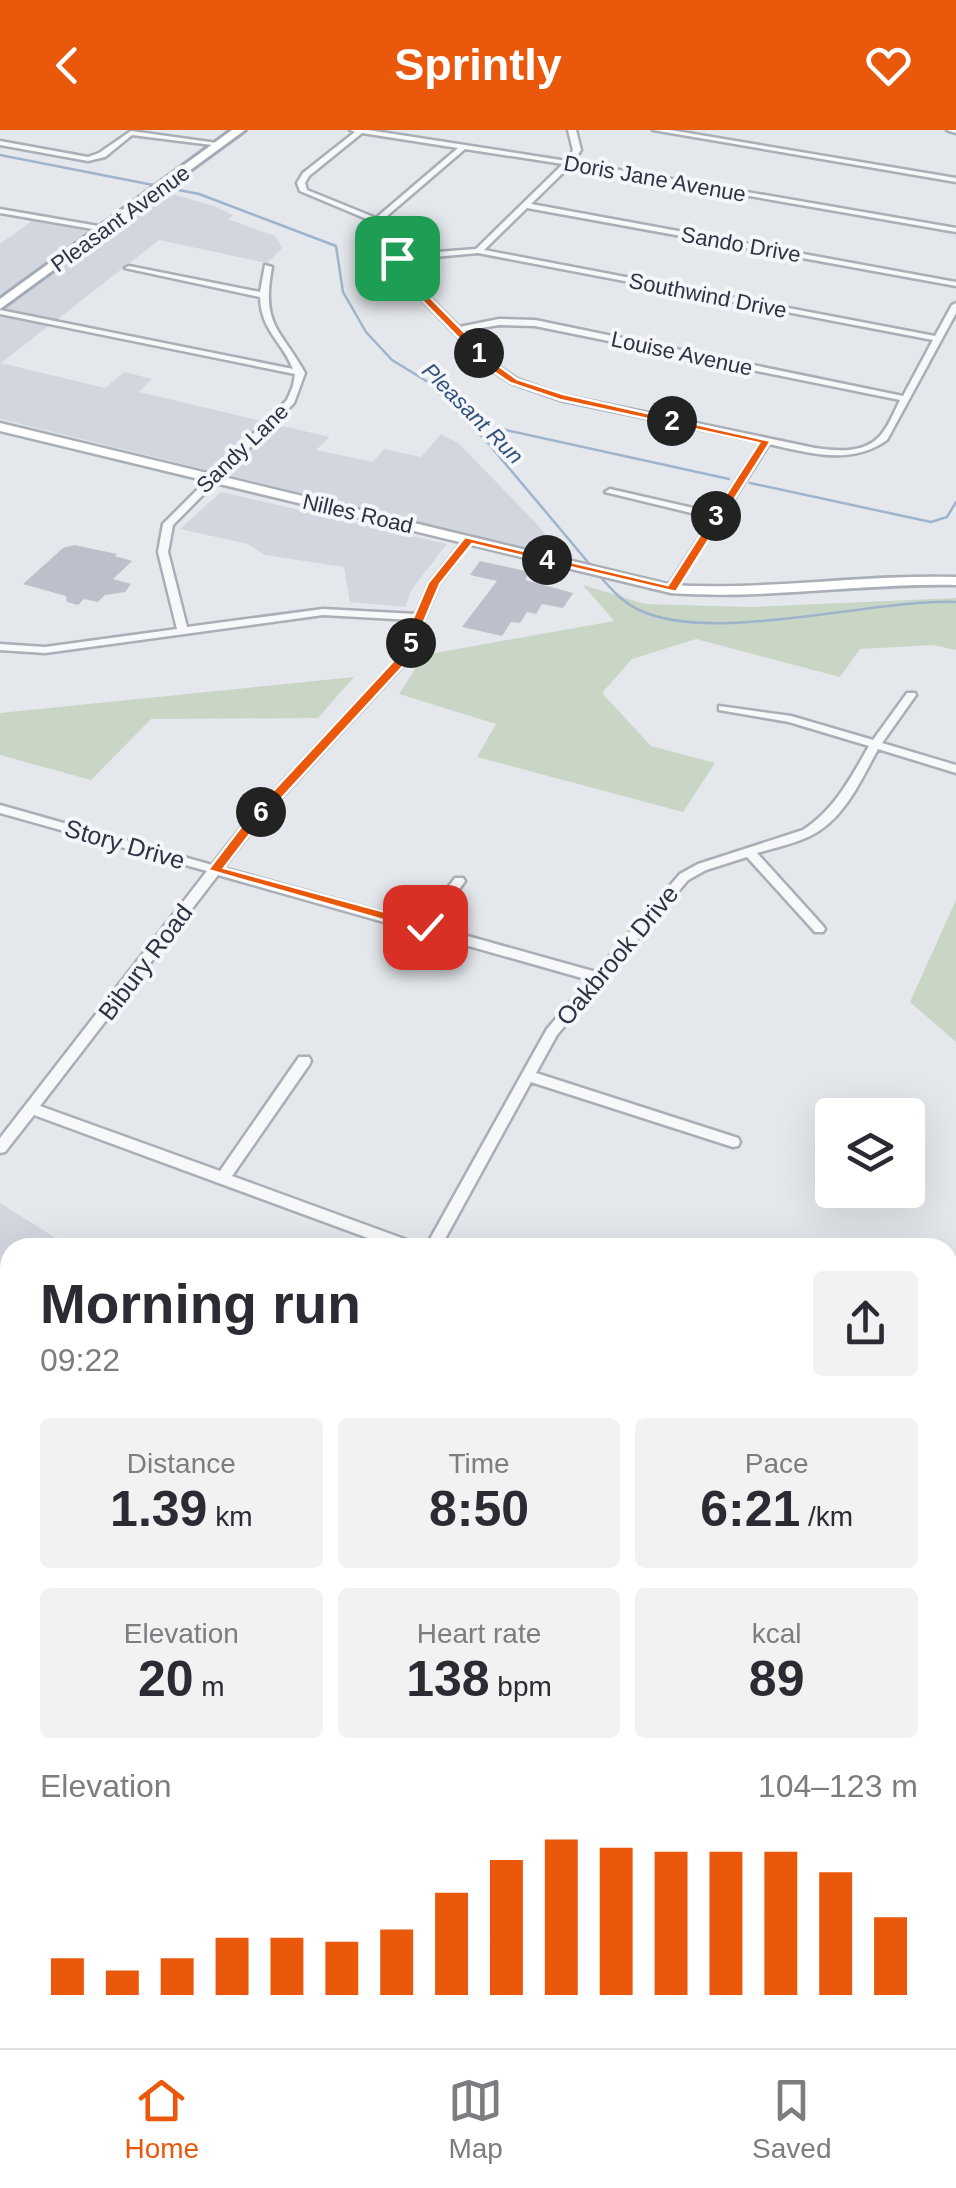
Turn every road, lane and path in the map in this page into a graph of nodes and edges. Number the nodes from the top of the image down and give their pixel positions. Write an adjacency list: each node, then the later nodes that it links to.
1 (239, 130): 7 (main road, Pleasant Avenue)
2 (353, 130): 5 (street, Doris Jane Avenue)
3 (572, 130): 9 (street)
4 (657, 130): 10 (street)
5 (361, 131): 8 (street, Doris Jane Avenue); 13 (street)
6 (0, 143): 7 (street)
7 (215, 148): 14 (main road, Pleasant Avenue)
8 (462, 148): 9 (street, Doris Jane Avenue); 13 (street)
9 (569, 162): 11 (street); 15 (street, Doris Jane Avenue)
10 (956, 180)
11 (525, 205): 16 (street); 20 (street, Sando Drive)
12 (0, 212): 14 (street)
13 (377, 221): 17 (street)
14 (104, 229): 23 (main road, Pleasant Avenue)
15 (956, 230)
16 (478, 251): 17 (street, Southwind Drive); 25 (street, Southwind Drive)
17 (397, 258): 24 (street)
18 (268, 267): 21 (street)
19 (129, 268): 21 (street)
20 (956, 284)
21 (262, 295): 26 (street, Sandy Lane)
22 (956, 305): 25 (street)
23 (0, 309): 26 (street)
24 (457, 330): 27 (street, Louise Avenue); 29 (street)
25 (939, 339): 27 (street)
26 (301, 373): 30 (street, Sandy Lane)
27 (906, 398): 29 (street)
28 (0, 427): 30 (street, Nilles Road)
29 (766, 441): 32 (street)
30 (211, 478): 33 (street, Nilles Road); 37 (street, Sandy Lane)
31 (610, 492): 32 (street)
32 (716, 516): 35 (street)
33 (469, 540): 35 (street, Nilles Road); 36 (street, Bibury Road)
34 (956, 581): 35 (street, Nilles Road)
35 (672, 590)
36 (419, 617): 37 (street); 45 (street, Bibury Road)
37 (183, 632): 38 (street)
38 (0, 646)
39 (911, 695): 41 (street, Oakbrook Drive)
40 (723, 708): 41 (street)
41 (875, 745): 42 (street); 44 (street, Oakbrook Drive)
42 (956, 769)
43 (0, 808): 45 (street, Story Drive)
44 (750, 854): 48 (street); 49 (street, Oakbrook Drive)
45 (215, 870): 47 (street, Story Drive); 52 (street, Bibury Road)
46 (459, 881): 47 (street)
47 (425, 927): 49 (street, Story Drive)
48 (819, 929)
49 (596, 977): 51 (street, Oakbrook Drive)
50 (304, 1062): 55 (street)
51 (527, 1075): 53 (street); 57 (street, Oakbrook Drive)
52 (33, 1108): 54 (street, Bibury Road); 55 (street)
53 (733, 1142)
54 (0, 1148)
55 (223, 1178): 56 (street)
56 (386, 1238)
57 (437, 1238)

